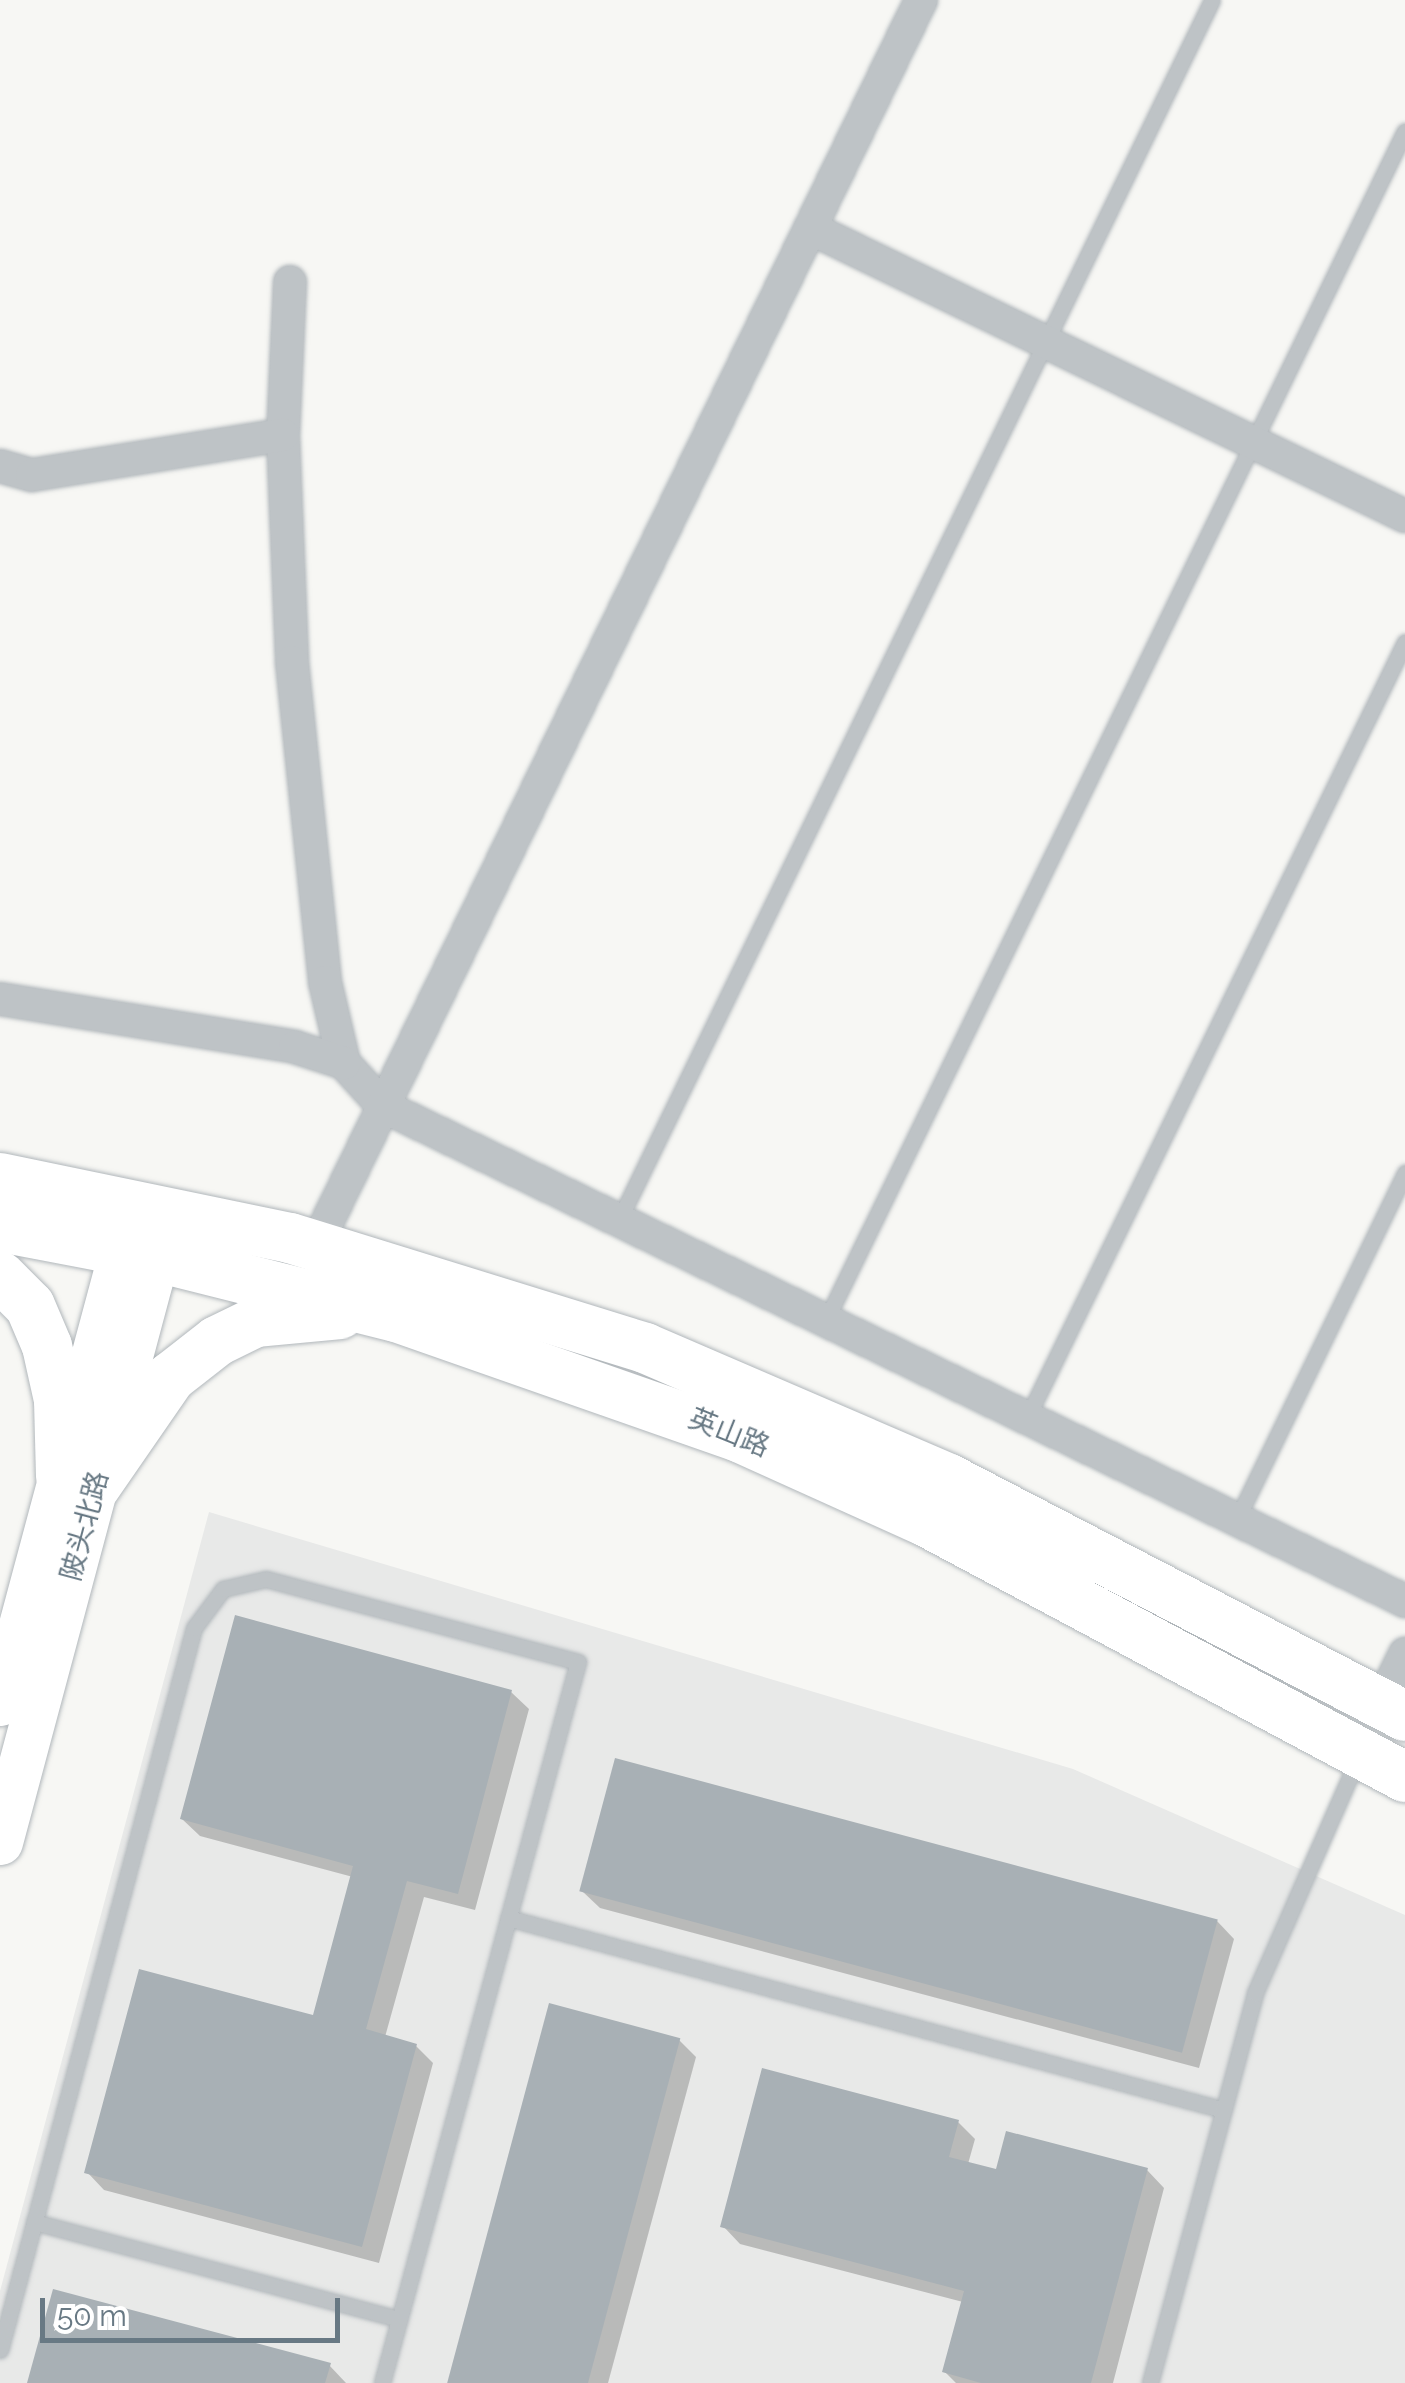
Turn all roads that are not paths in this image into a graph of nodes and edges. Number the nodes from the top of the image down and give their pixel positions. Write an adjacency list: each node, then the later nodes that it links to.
1 (921, 0): 4 (street)
2 (1212, 0): 6 (lane)
3 (1405, 130): 8 (lane)
4 (810, 228): 6 (street); 14 (street)
5 (290, 282): 7 (street)
6 (1046, 342): 8 (street); 17 (lane)
7 (284, 434): 9 (street); 13 (street)
8 (1253, 443): 10 (street); 23 (lane)
9 (0, 466)
10 (1405, 516)
11 (1405, 642): 24 (lane)
12 (0, 999): 13 (street)
13 (344, 1063): 14 (street)
14 (383, 1106): 17 (street); 20 (street)
15 (1405, 1173): 26 (lane)
16 (0, 1178): 19 (main road, 英山路)
17 (619, 1220): 23 (street)
18 (0, 1227): 19 (main road, 英山路)
19 (145, 1230): 20 (main road, 英山路); 22 (main road, 英山路); 25 (main road, 陂头北路)
20 (316, 1245): 30 (main road, 英山路)
21 (0, 1276): 25 (main road)
22 (396, 1316): 25 (main road); 31 (main road, 英山路)
23 (826, 1320): 24 (street)
24 (1028, 1418): 26 (street)
25 (78, 1481): 29 (main road, 陂头北路); 33 (main road, 陂头北路)
26 (1237, 1519): 27 (street)
27 (1405, 1600)
28 (1405, 1654): 30 (street)
29 (0, 1703)
30 (1393, 1710)
31 (1360, 1752): 32 (main road, 英山路); 35 (lane)
32 (1405, 1777)
33 (0, 1842)
34 (508, 1918): 35 (lane); 36 (lane); 37 (lane)
35 (1224, 2110): 40 (lane)
36 (34, 2222): 37 (lane); 38 (lane)
37 (400, 2319): 39 (lane)
38 (0, 2350)
39 (382, 2383)
40 (1150, 2383)

